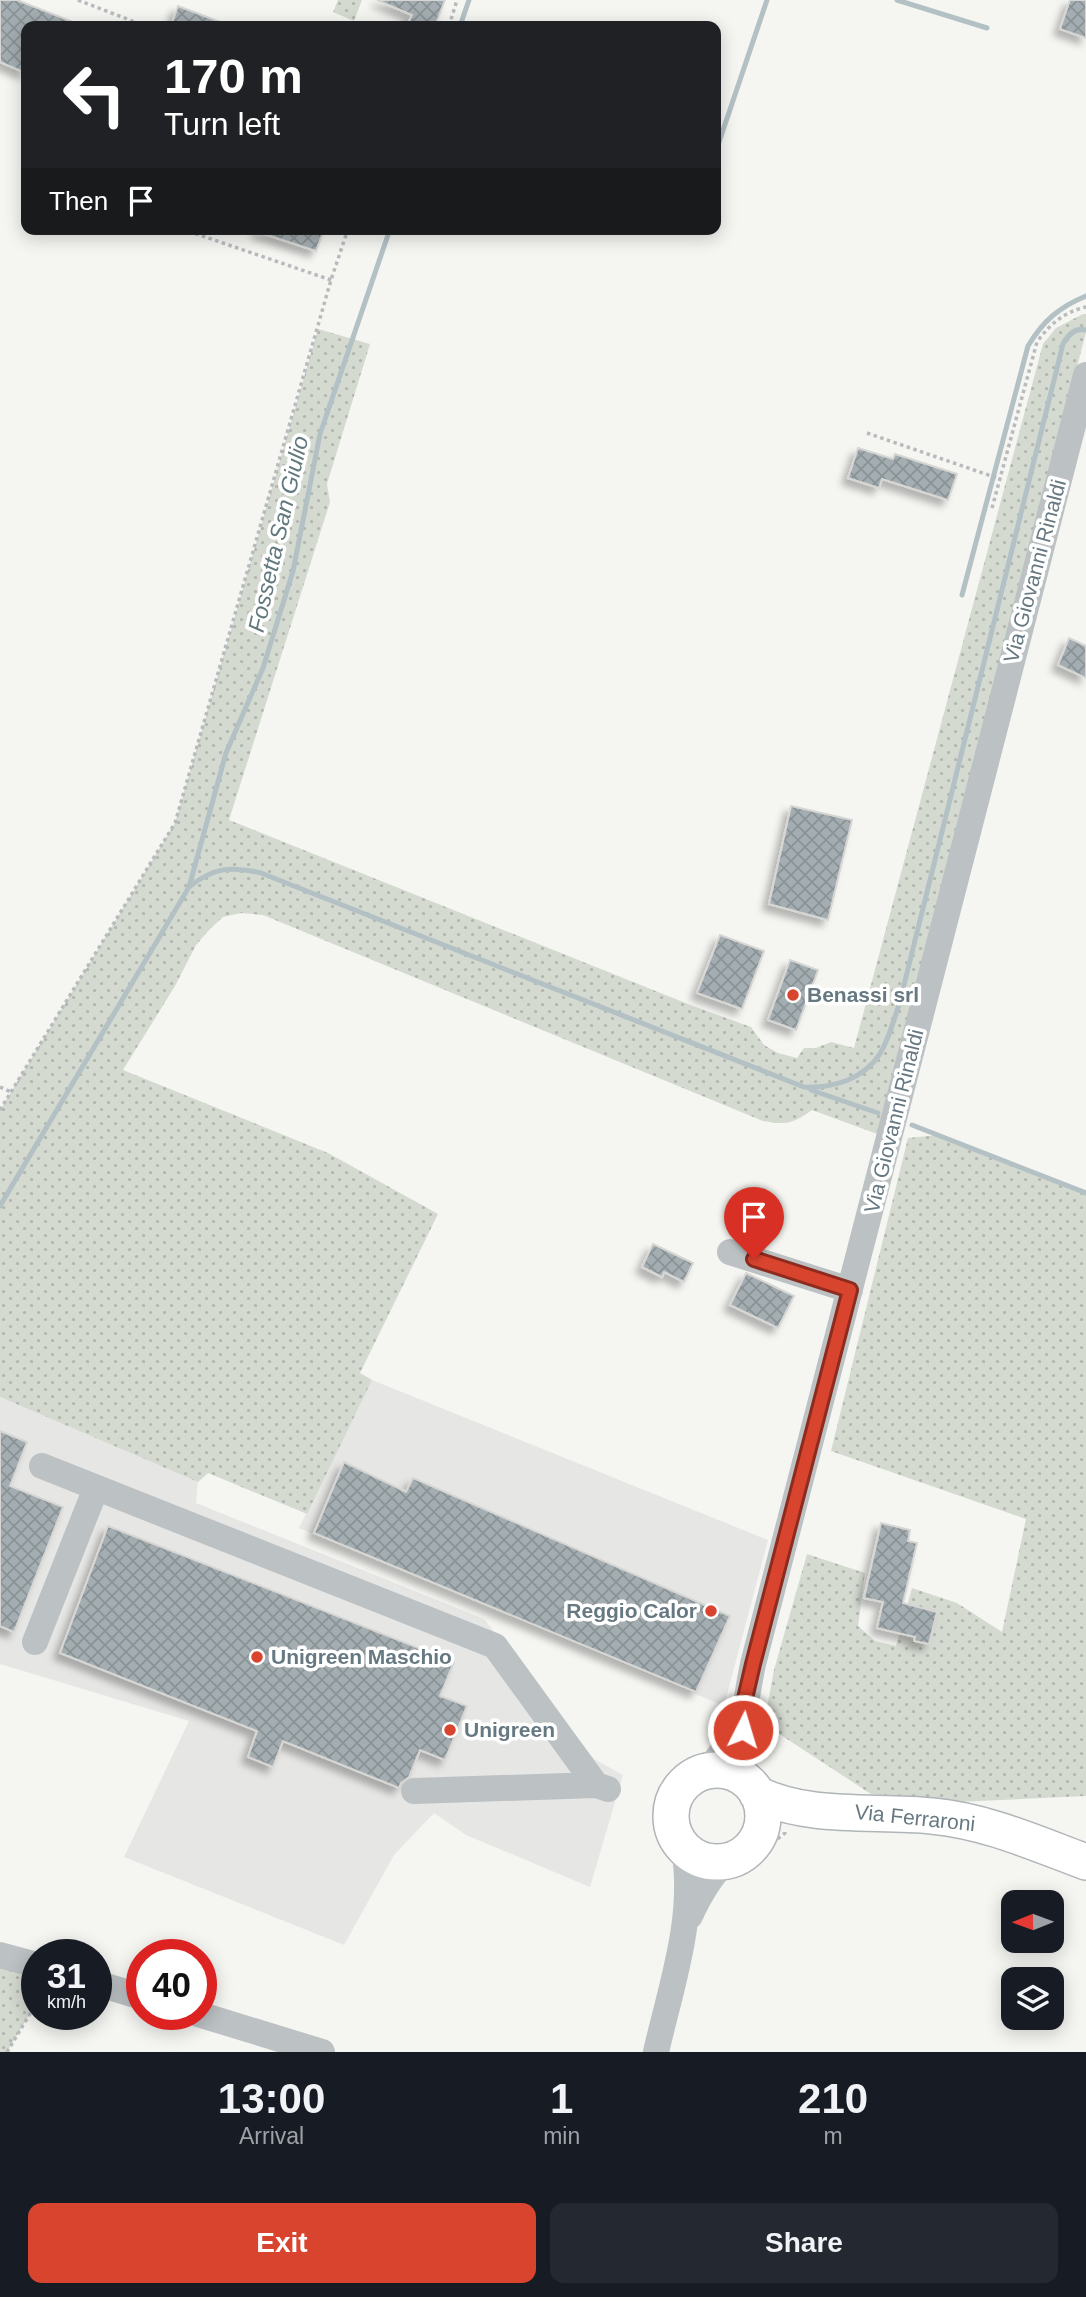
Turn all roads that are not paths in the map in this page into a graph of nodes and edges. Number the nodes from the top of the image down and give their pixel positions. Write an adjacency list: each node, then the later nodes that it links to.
1 (1086, 375): 3 (street, Via Giovanni Rinaldi)
2 (730, 1252): 3 (street)
3 (850, 1290): 7 (street, Via Giovanni Rinaldi)
4 (42, 1466): 5 (street)
5 (96, 1488): 6 (street); 10 (street)
6 (35, 1642)
7 (744, 1703): 8 (street, Via Giovanni Rinaldi); 9 (street, Via Giovanni Rinaldi)
8 (705, 1771): 9 (main road); 13 (main road)
9 (751, 1787): 11 (main road, Via Ferraroni); 12 (main road)
10 (414, 1791)
11 (822, 1810): 12 (main road, Via Ferraroni); 15 (main road, Via Ferraroni)
12 (756, 1839): 14 (main road)
13 (684, 1849): 14 (main road); 16 (street)
14 (725, 1862): 16 (street)
15 (1086, 1862)
16 (685, 1927): 21 (street)
17 (0, 1935): 18 (street)
18 (19, 1960)
19 (217, 2020): 20 (street)
20 (322, 2052)
21 (656, 2052)

